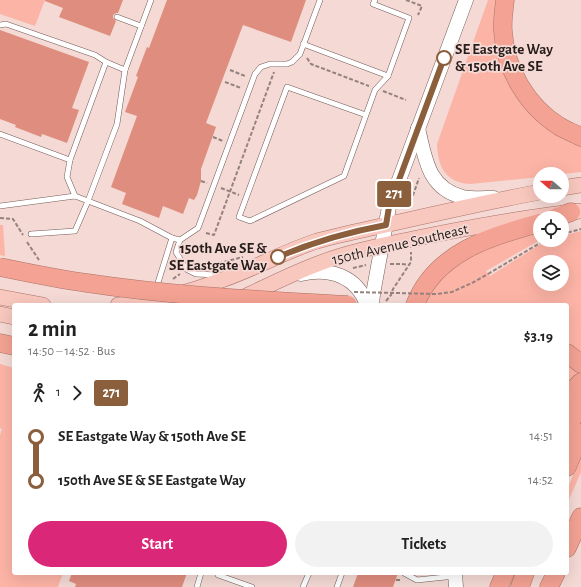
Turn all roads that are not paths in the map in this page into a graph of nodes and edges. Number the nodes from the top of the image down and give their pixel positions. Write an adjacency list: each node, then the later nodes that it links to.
1 (150, 0): 8 (lane)
2 (320, 0): 9 (lane)
3 (375, 0): 12 (lane)
4 (466, 0): 14 (main road)
5 (505, 0): 16 (highway)
6 (117, 17): 8 (lane)
7 (0, 25): 10 (lane)
8 (141, 26): 11 (lane)
9 (303, 44): 12 (lane); 30 (lane)
10 (106, 62): 11 (lane); 17 (lane)
11 (126, 70): 23 (lane)
12 (388, 76): 13 (lane)
13 (366, 115): 13 (lane)
14 (418, 128): 22 (main road); 26 (main road)
15 (0, 134): 17 (lane)
16 (581, 137)
17 (70, 160): 21 (lane)
18 (581, 185): 19 (main road)
19 (569, 187)
20 (533, 193): 22 (main road, 150th Avenue Southeast)
21 (75, 196): 23 (lane); 24 (lane)
22 (504, 198): 26 (main road, 150th Avenue Southeast)
23 (88, 201): 28 (lane); 29 (lane)
24 (0, 206)
25 (533, 219): 31 (main road, 150th Avenue Southeast)
26 (386, 225): 31 (main road); 33 (main road, 150th Avenue Southeast)
27 (533, 225): 43 (highway)
28 (31, 234)
29 (172, 238): 30 (lane); 37 (lane)
30 (180, 240): 33 (lane)
31 (382, 246): 34 (main road, 150th Avenue Southeast); 42 (main road)
32 (0, 267): 36 (highway, bridge)
33 (232, 276): 37 (main road, 150th Avenue Southeast)
34 (286, 277): 40 (main road, 150th Avenue Southeast); 41 (main road)
35 (0, 297): 38 (main road)
36 (350, 298)
37 (152, 302): 39 (main road, 150th Avenue Southeast)
38 (32, 303)
39 (141, 303)
40 (230, 303)
41 (366, 303)
42 (372, 303)
43 (416, 303)
44 (0, 314): 45 (main road)
45 (12, 317)
46 (0, 343): 47 (highway)
47 (12, 346)
48 (569, 355): 49 (highway)
49 (581, 364)
50 (581, 382): 51 (highway)
51 (569, 394)
52 (581, 400): 53 (highway)
53 (569, 427)
54 (581, 433): 55 (highway)
55 (569, 462)
56 (581, 517): 57 (highway)
57 (569, 544)
58 (200, 575): 69 (lane)
59 (218, 575): 70 (lane)
60 (308, 575): 71 (lane)
61 (341, 575): 72 (lane)
62 (408, 575): 68 (lane)
63 (504, 575): 74 (highway)
64 (517, 575): 75 (highway)
65 (524, 575): 76 (highway)
66 (555, 575): 77 (highway)
67 (455, 579): 68 (lane)
68 (417, 580): 73 (lane)
69 (196, 587)
70 (252, 587)
71 (303, 587)
72 (337, 587)
73 (416, 587)
74 (500, 587)
75 (513, 587)
76 (520, 587)
77 (550, 587)

